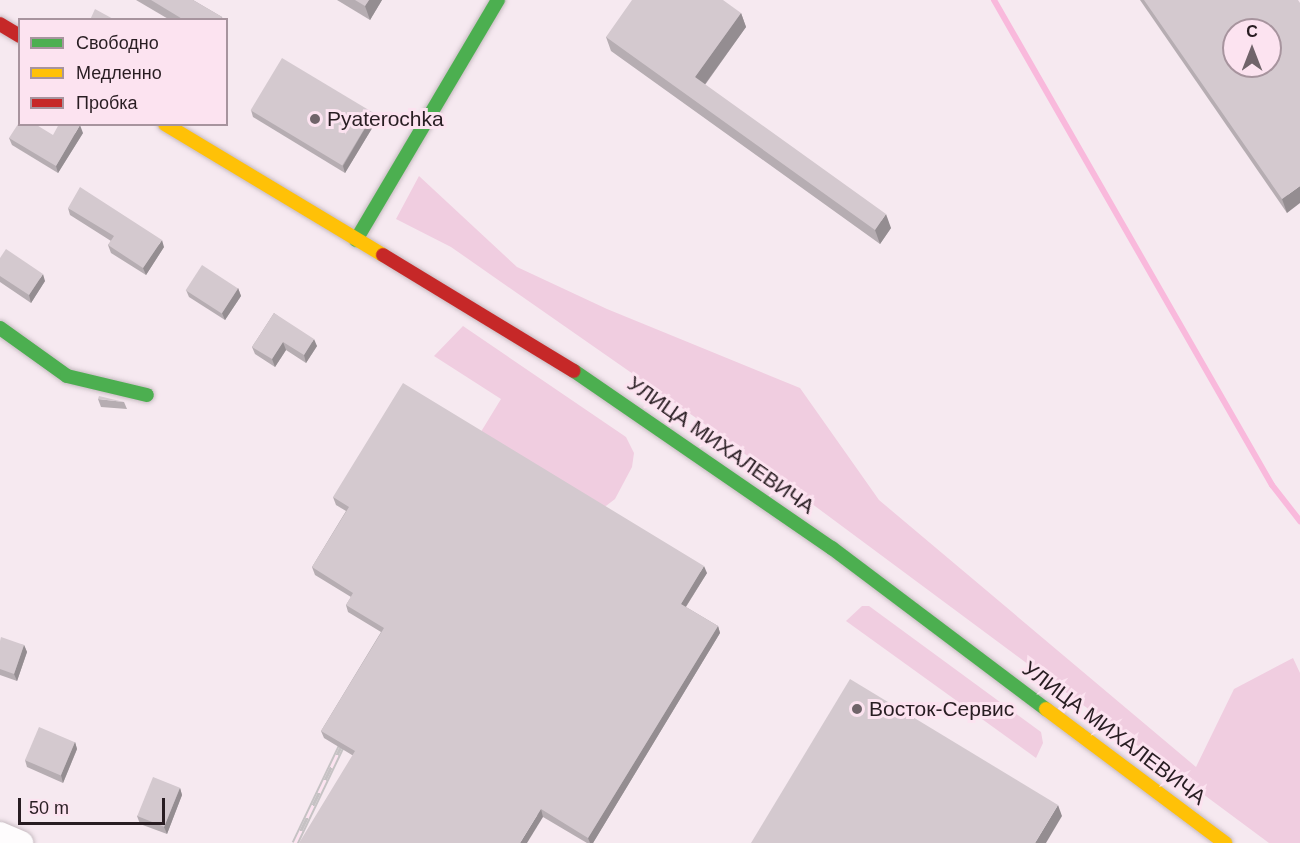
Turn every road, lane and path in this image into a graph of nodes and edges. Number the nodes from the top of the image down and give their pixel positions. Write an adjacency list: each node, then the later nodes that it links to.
1 (498, 0): 5 (street)
2 (0, 24): 3 (street)
3 (18, 35)
4 (168, 126): 5 (street, УЛИЦА МИХАЛЕВИЧА)
5 (356, 240): 10 (street, УЛИЦА МИХАЛЕВИЧА)
6 (0, 328): 7 (street)
7 (147, 395)
8 (0, 834): 9 (street)
9 (21, 843)
10 (1225, 843)

